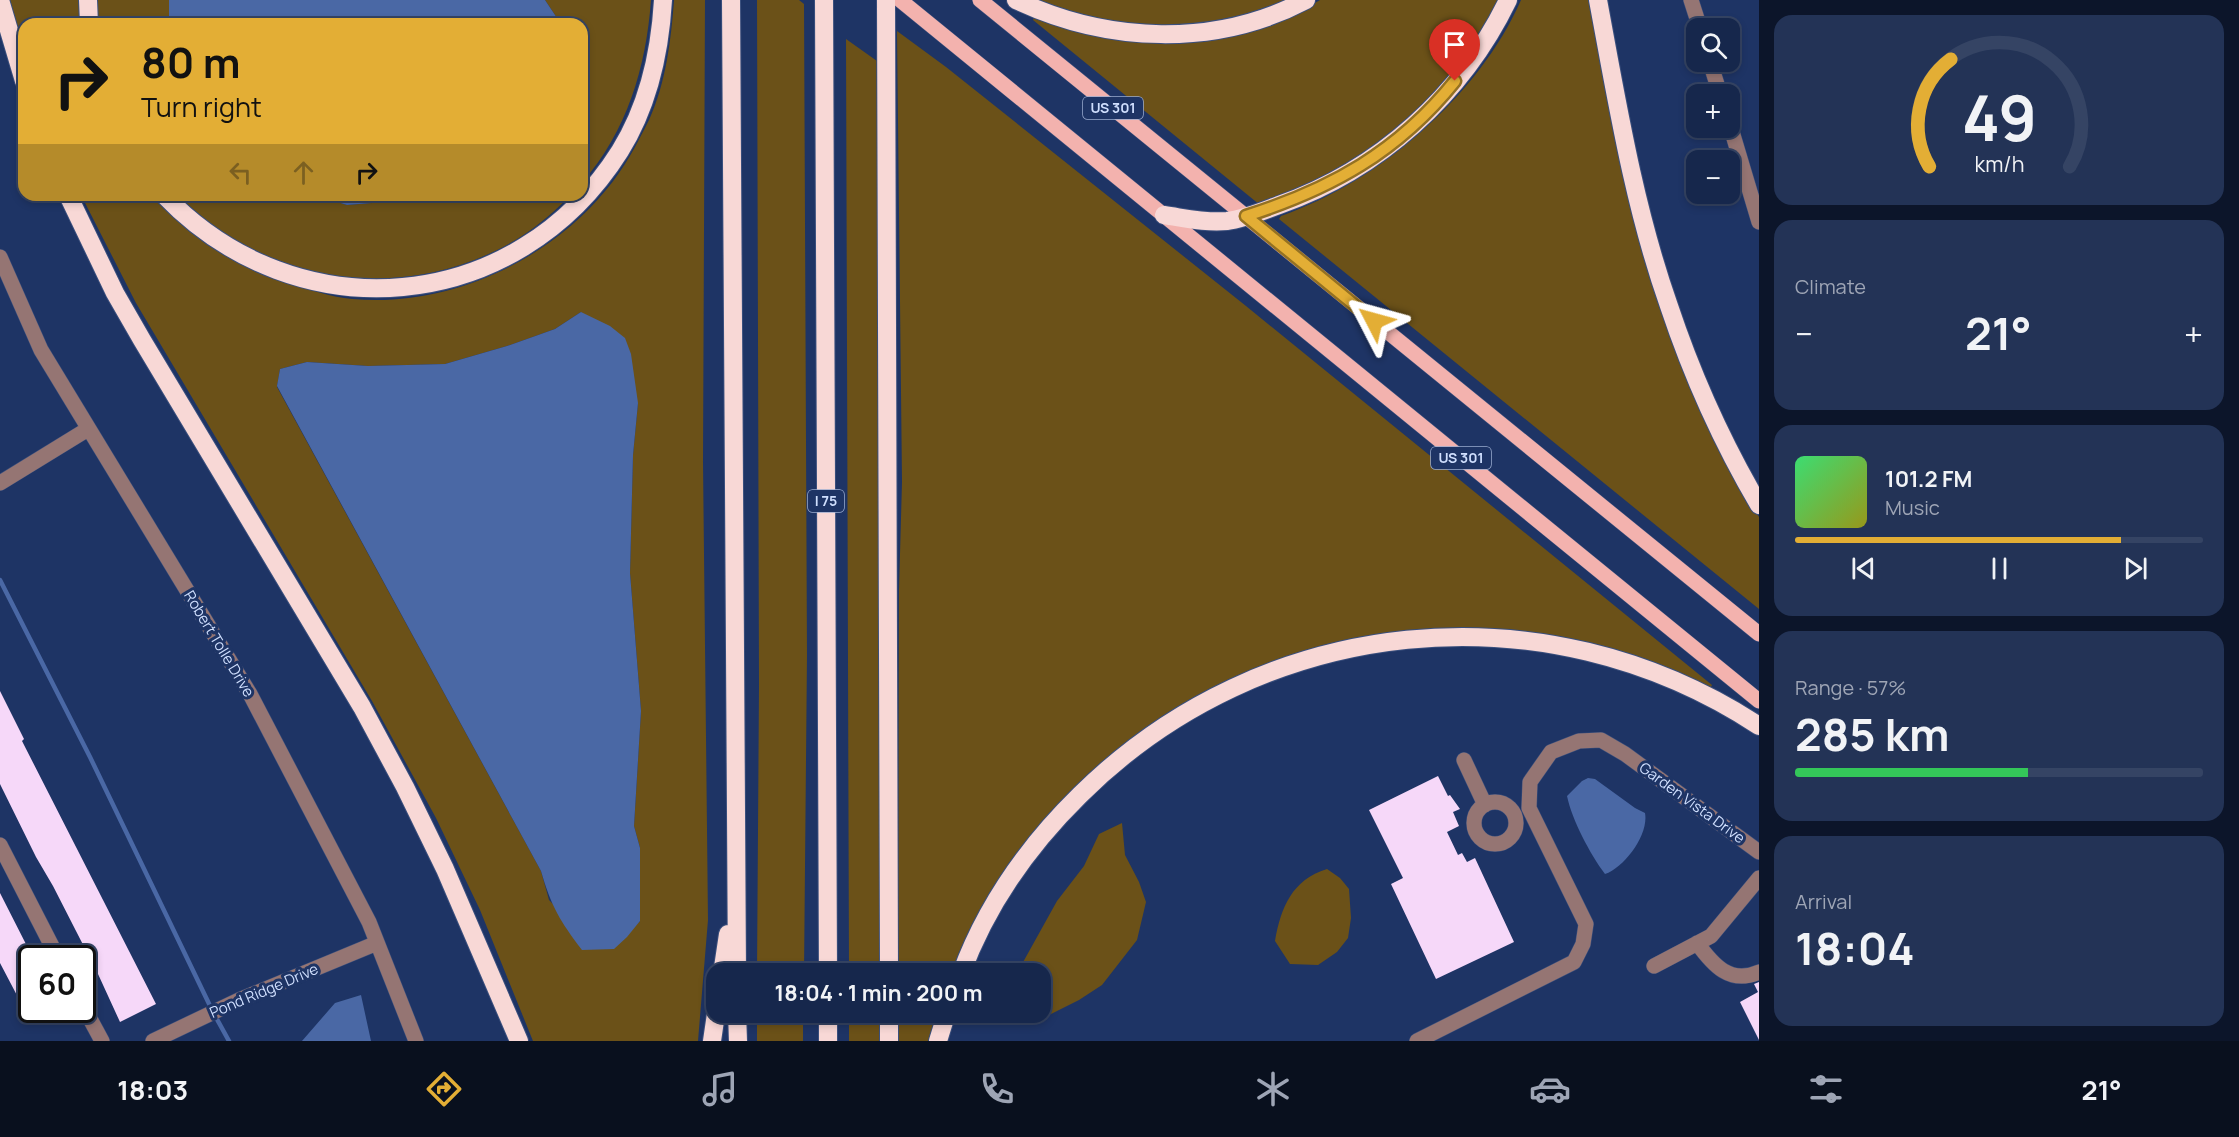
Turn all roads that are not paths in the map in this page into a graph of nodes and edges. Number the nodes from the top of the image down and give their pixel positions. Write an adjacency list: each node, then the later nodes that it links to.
1 (0, 0): 16 (highway)
2 (88, 0): 14 (highway)
3 (663, 0): 18 (highway)
4 (731, 0): 39 (highway)
5 (824, 0): 45 (highway, I 75)
6 (886, 0): 46 (highway)
7 (900, 0): 22 (main road, US 301)
8 (980, 0): 23 (main road, US 301)
9 (1016, 0): 10 (highway)
10 (1305, 0)
11 (1508, 0): 23 (highway)
12 (1598, 0): 28 (highway)
13 (1691, 0): 15 (street)
14 (89, 18)
15 (1697, 18)
16 (18, 61)
17 (1734, 138): 24 (street)
18 (588, 193)
19 (71, 201): 59 (highway)
20 (170, 201): 21 (highway)
21 (582, 201)
22 (1164, 215): 23 (highway); 30 (main road, US 301)
23 (1246, 216): 29 (main road, US 301)
24 (1759, 222)
25 (0, 258): 26 (street, Robert Tolle Drive)
26 (88, 429): 27 (street); 40 (street, Robert Tolle Drive)
27 (0, 483)
28 (1759, 505)
29 (1759, 634)
30 (1759, 701)
31 (1759, 726): 47 (highway)
32 (1464, 760): 33 (street)
33 (1485, 805): 35 (street); 35 (street)
34 (1529, 808): 35 (street); 37 (street, Garden Vista Drive); 65 (street)
35 (1514, 814)
36 (0, 845): 42 (street)
37 (1759, 852)
38 (1759, 878): 41 (street)
39 (736, 879): 43 (highway); 44 (highway)
40 (377, 943): 57 (street, Pond Ridge Drive); 58 (street, Robert Tolle Drive)
41 (1697, 943): 48 (street); 49 (street)
42 (51, 945)
43 (724, 963)
44 (737, 963)
45 (828, 963)
46 (889, 963)
47 (966, 963)
48 (1654, 966)
49 (1759, 972)
50 (92, 1023): 56 (street)
51 (715, 1023): 60 (highway)
52 (737, 1023): 61 (highway)
53 (828, 1023): 62 (highway)
54 (889, 1023): 63 (highway)
55 (944, 1023): 64 (highway)
56 (102, 1041)
57 (153, 1041)
58 (416, 1041)
59 (519, 1041)
60 (712, 1041)
61 (738, 1041)
62 (828, 1041)
63 (889, 1041)
64 (938, 1041)
65 (1417, 1041)

